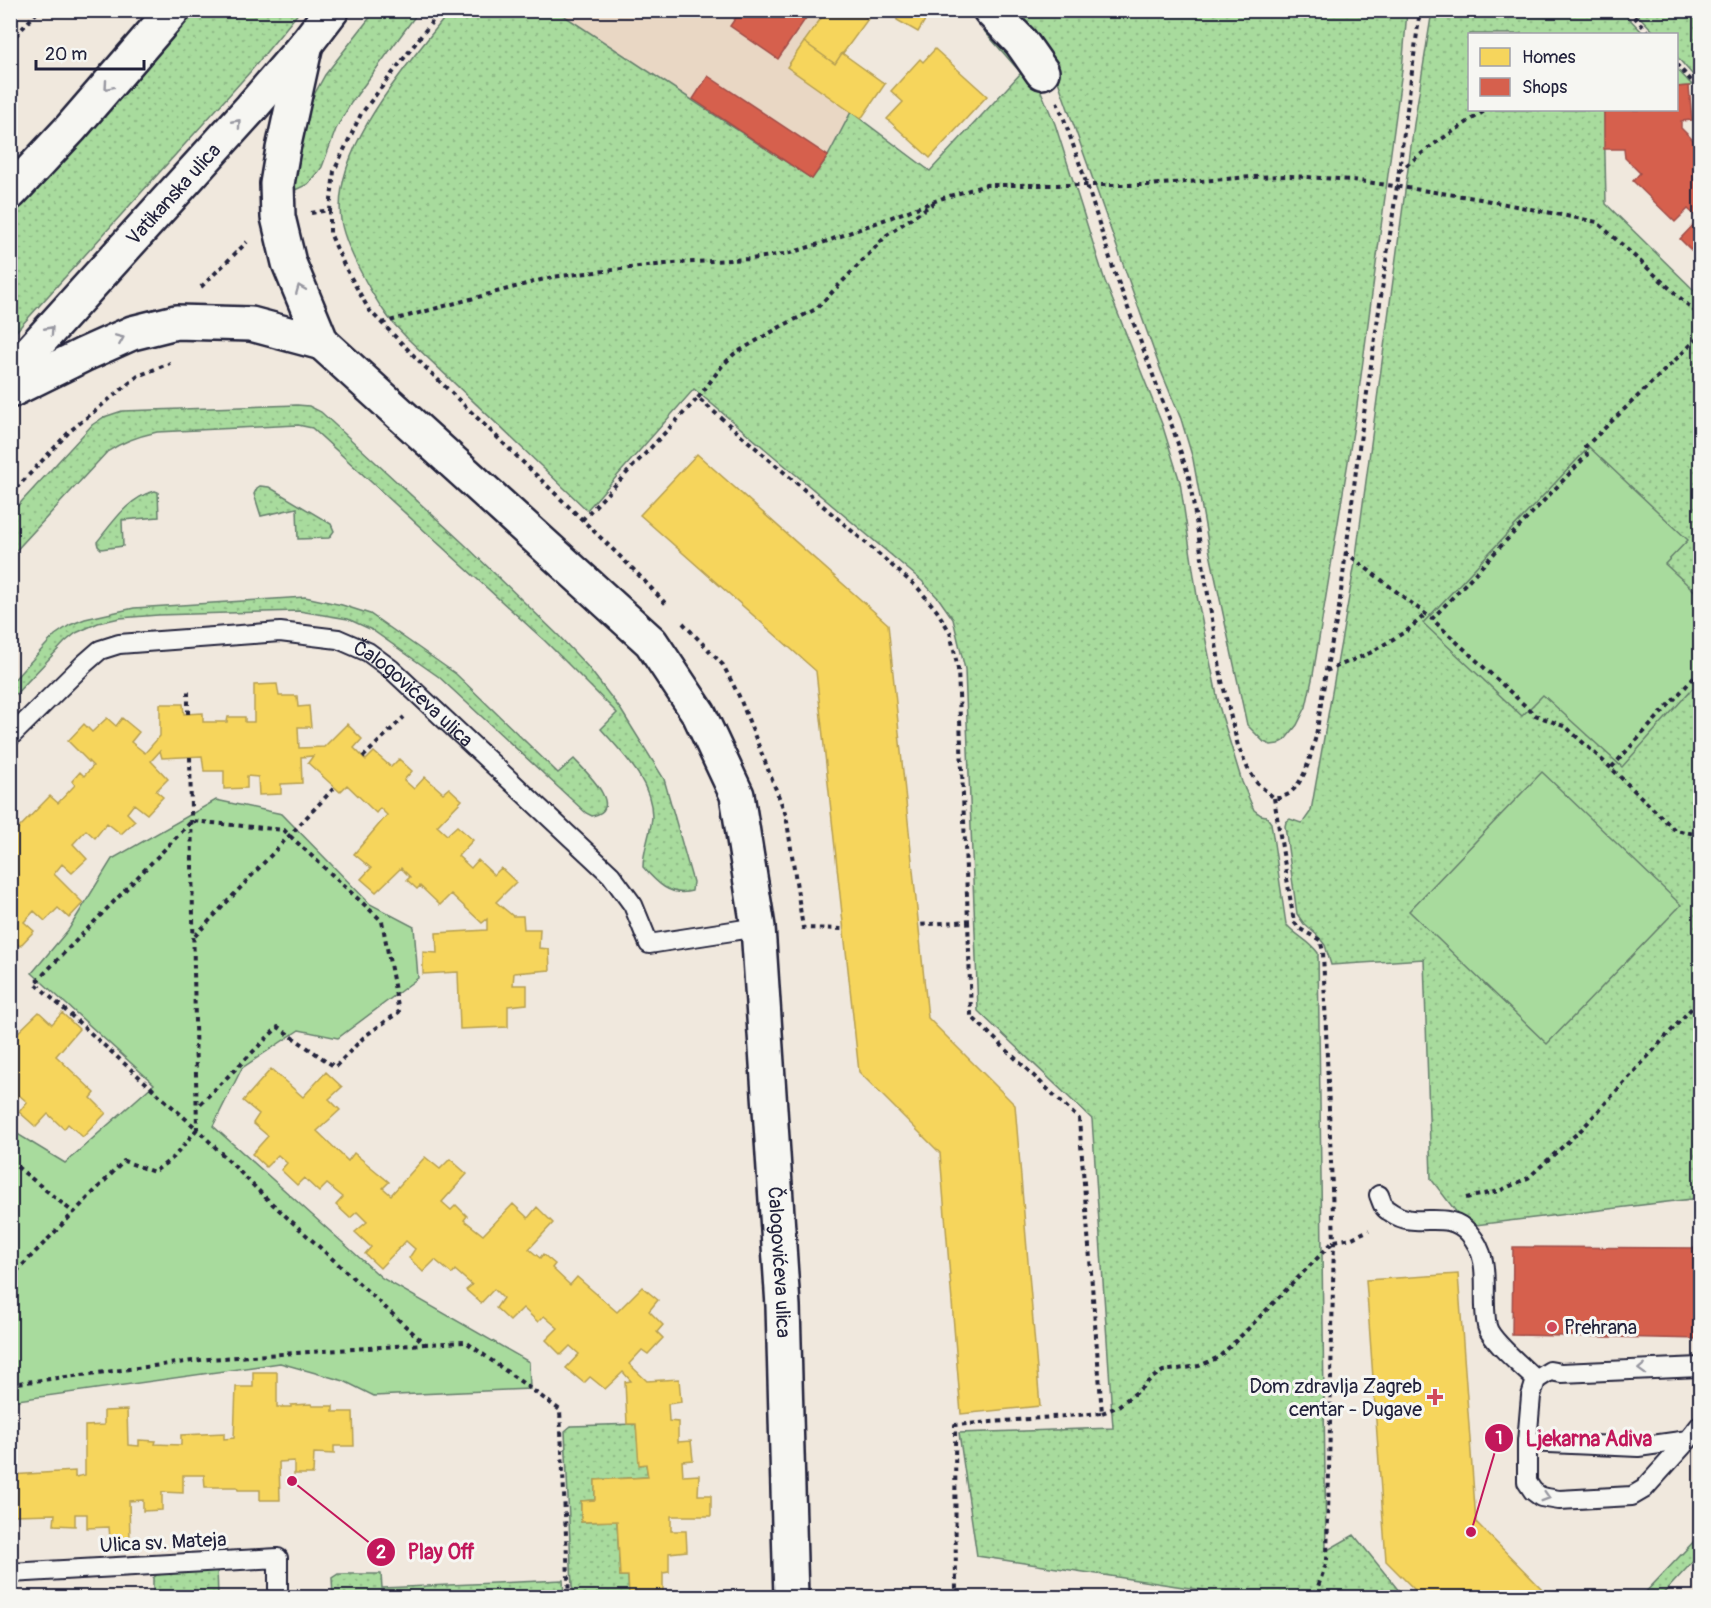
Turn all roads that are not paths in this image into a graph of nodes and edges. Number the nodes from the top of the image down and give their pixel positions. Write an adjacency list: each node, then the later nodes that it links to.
1 (173, 10): 6 (street, one-way to 6)
2 (332, 10): 4 (street, Vatikanska ulica)
3 (990, 10): 5 (street)
4 (306, 44): 7 (street, Čalogovićeva ulica, one-way to 4); 8 (street, Vatikanska ulica, one-way to 4)
5 (1042, 72)
6 (10, 194)
7 (322, 343): 9 (street, Čalogovićeva ulica, one-way to 7); 11 (street, Čalogovićeva ulica)
8 (10, 374)
9 (10, 391)
10 (10, 737): 11 (lane, Čalogovićeva ulica)
11 (759, 927): 20 (street, Čalogovićeva ulica)
12 (1379, 1195): 14 (lane)
13 (1701, 1367): 14 (lane, one-way to 14)
14 (1536, 1380): 17 (lane)
15 (1701, 1425): 16 (lane)
16 (1688, 1440): 17 (lane); 17 (lane, one-way to 16)
17 (1527, 1442)
18 (10, 1573): 19 (lane, Ulica sv. Mateja)
19 (278, 1598)
20 (791, 1598)

